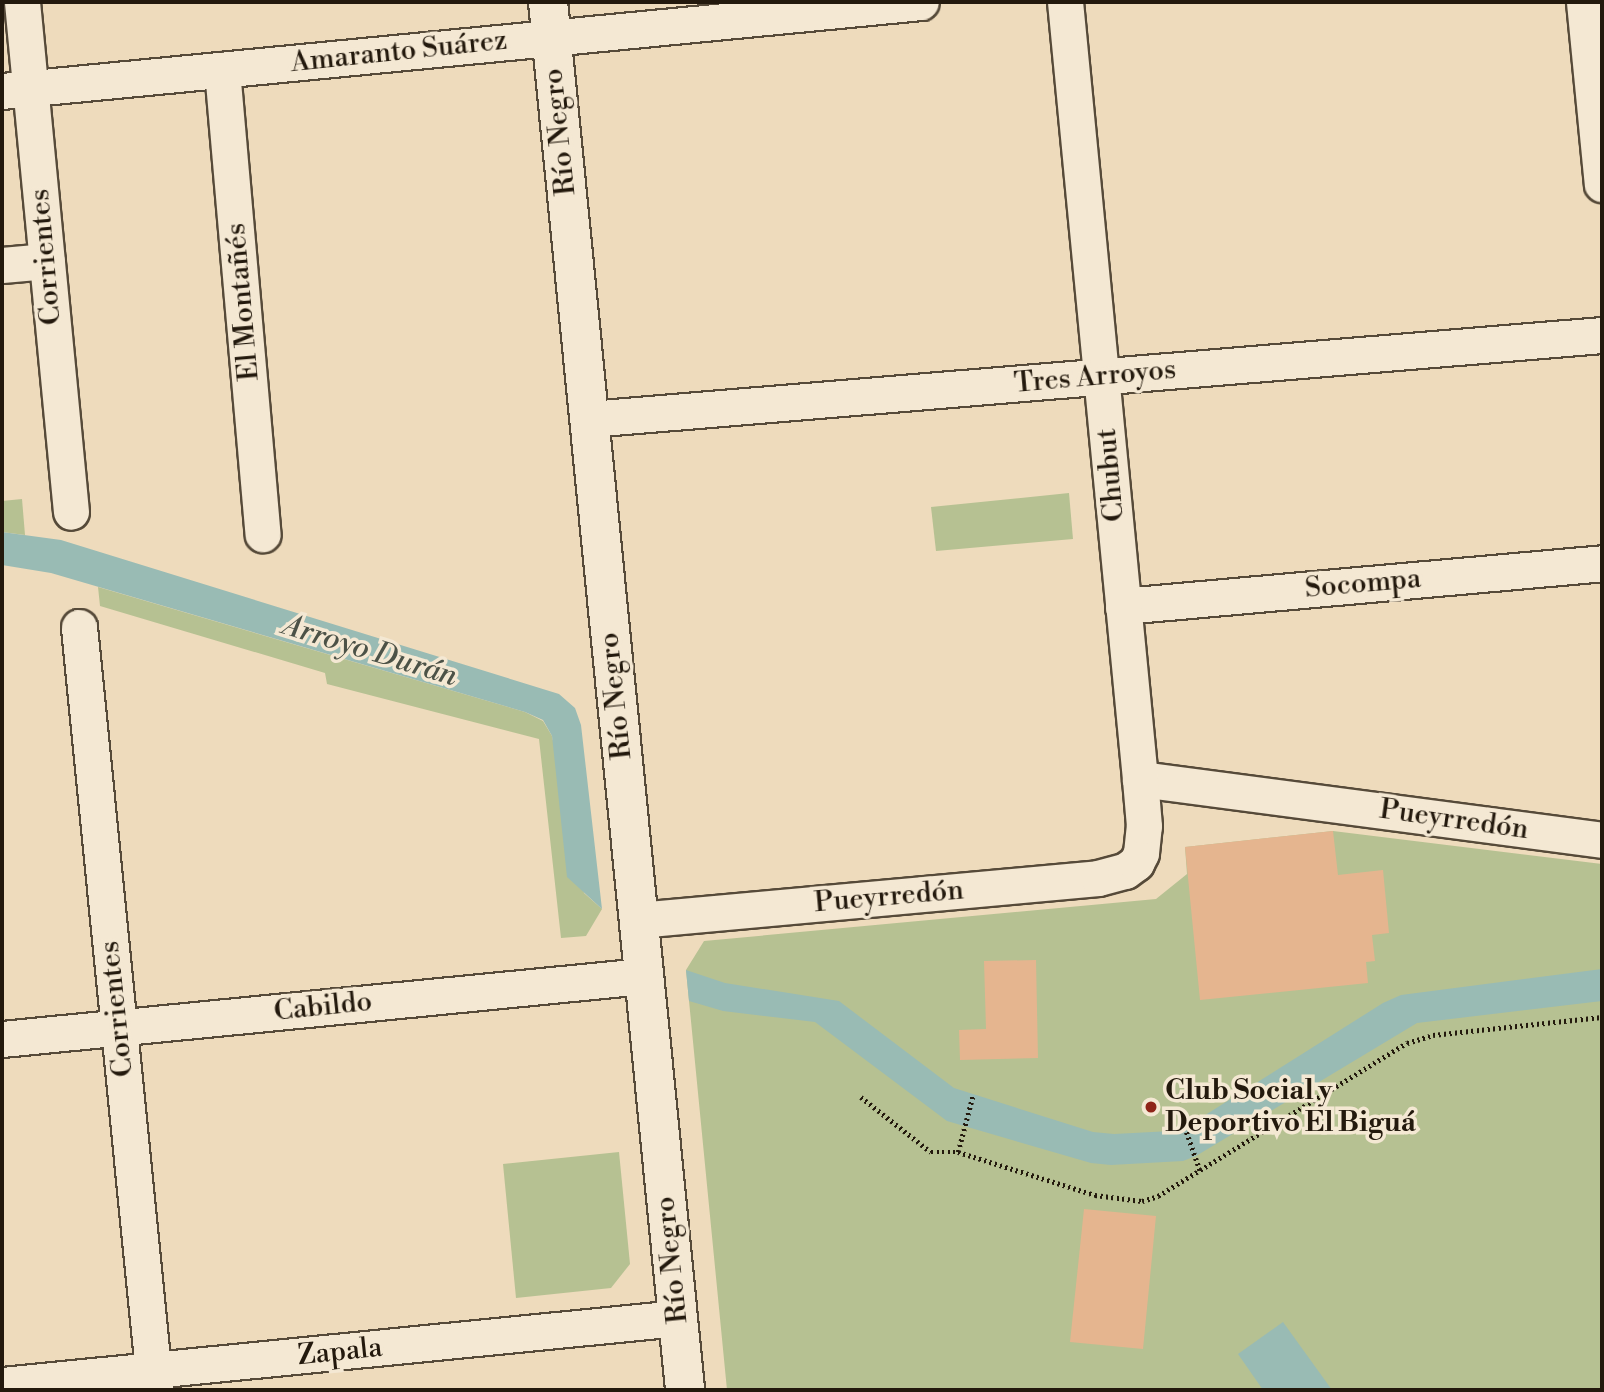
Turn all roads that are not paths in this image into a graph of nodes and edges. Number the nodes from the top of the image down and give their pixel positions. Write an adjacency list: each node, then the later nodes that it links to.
1 (22, 2): 7 (street, Corrientes)
2 (921, 2): 5 (street, Amaranto Suárez)
3 (1065, 2): 12 (street, Chubut)
4 (1584, 2): 8 (street)
5 (550, 20): 6 (street, Amaranto Suárez); 13 (street, Río Negro)
6 (222, 70): 7 (street, Amaranto Suárez); 15 (street, El Montañés)
7 (16, 90): 9 (street, Corrientes)
8 (1602, 184)
9 (47, 261): 10 (street); 14 (street, Corrientes)
10 (2, 265)
11 (1602, 335): 12 (street, Tres Arroyos)
12 (1101, 376): 13 (street, Tres Arroyos); 17 (street, Chubut)
13 (589, 419): 22 (street, Río Negro)
14 (71, 512)
15 (263, 534)
16 (1602, 563): 17 (street, Socompa)
17 (1123, 606): 19 (street, Chubut)
18 (79, 627): 24 (street, Corrientes)
19 (1140, 779): 20 (street, Pueyrredón); 21 (street, Chubut)
20 (1602, 840)
21 (1136, 863): 22 (street, Pueyrredón)
22 (638, 920): 23 (street, Río Negro)
23 (643, 976): 24 (street, Cabildo); 26 (street, Río Negro)
24 (119, 1027): 25 (street, Cabildo); 27 (street, Corrientes)
25 (2, 1039)
26 (677, 1318): 27 (street, Zapala); 29 (street, Río Negro)
27 (154, 1380): 28 (street, Zapala)
28 (2, 1385)
29 (685, 1390)

